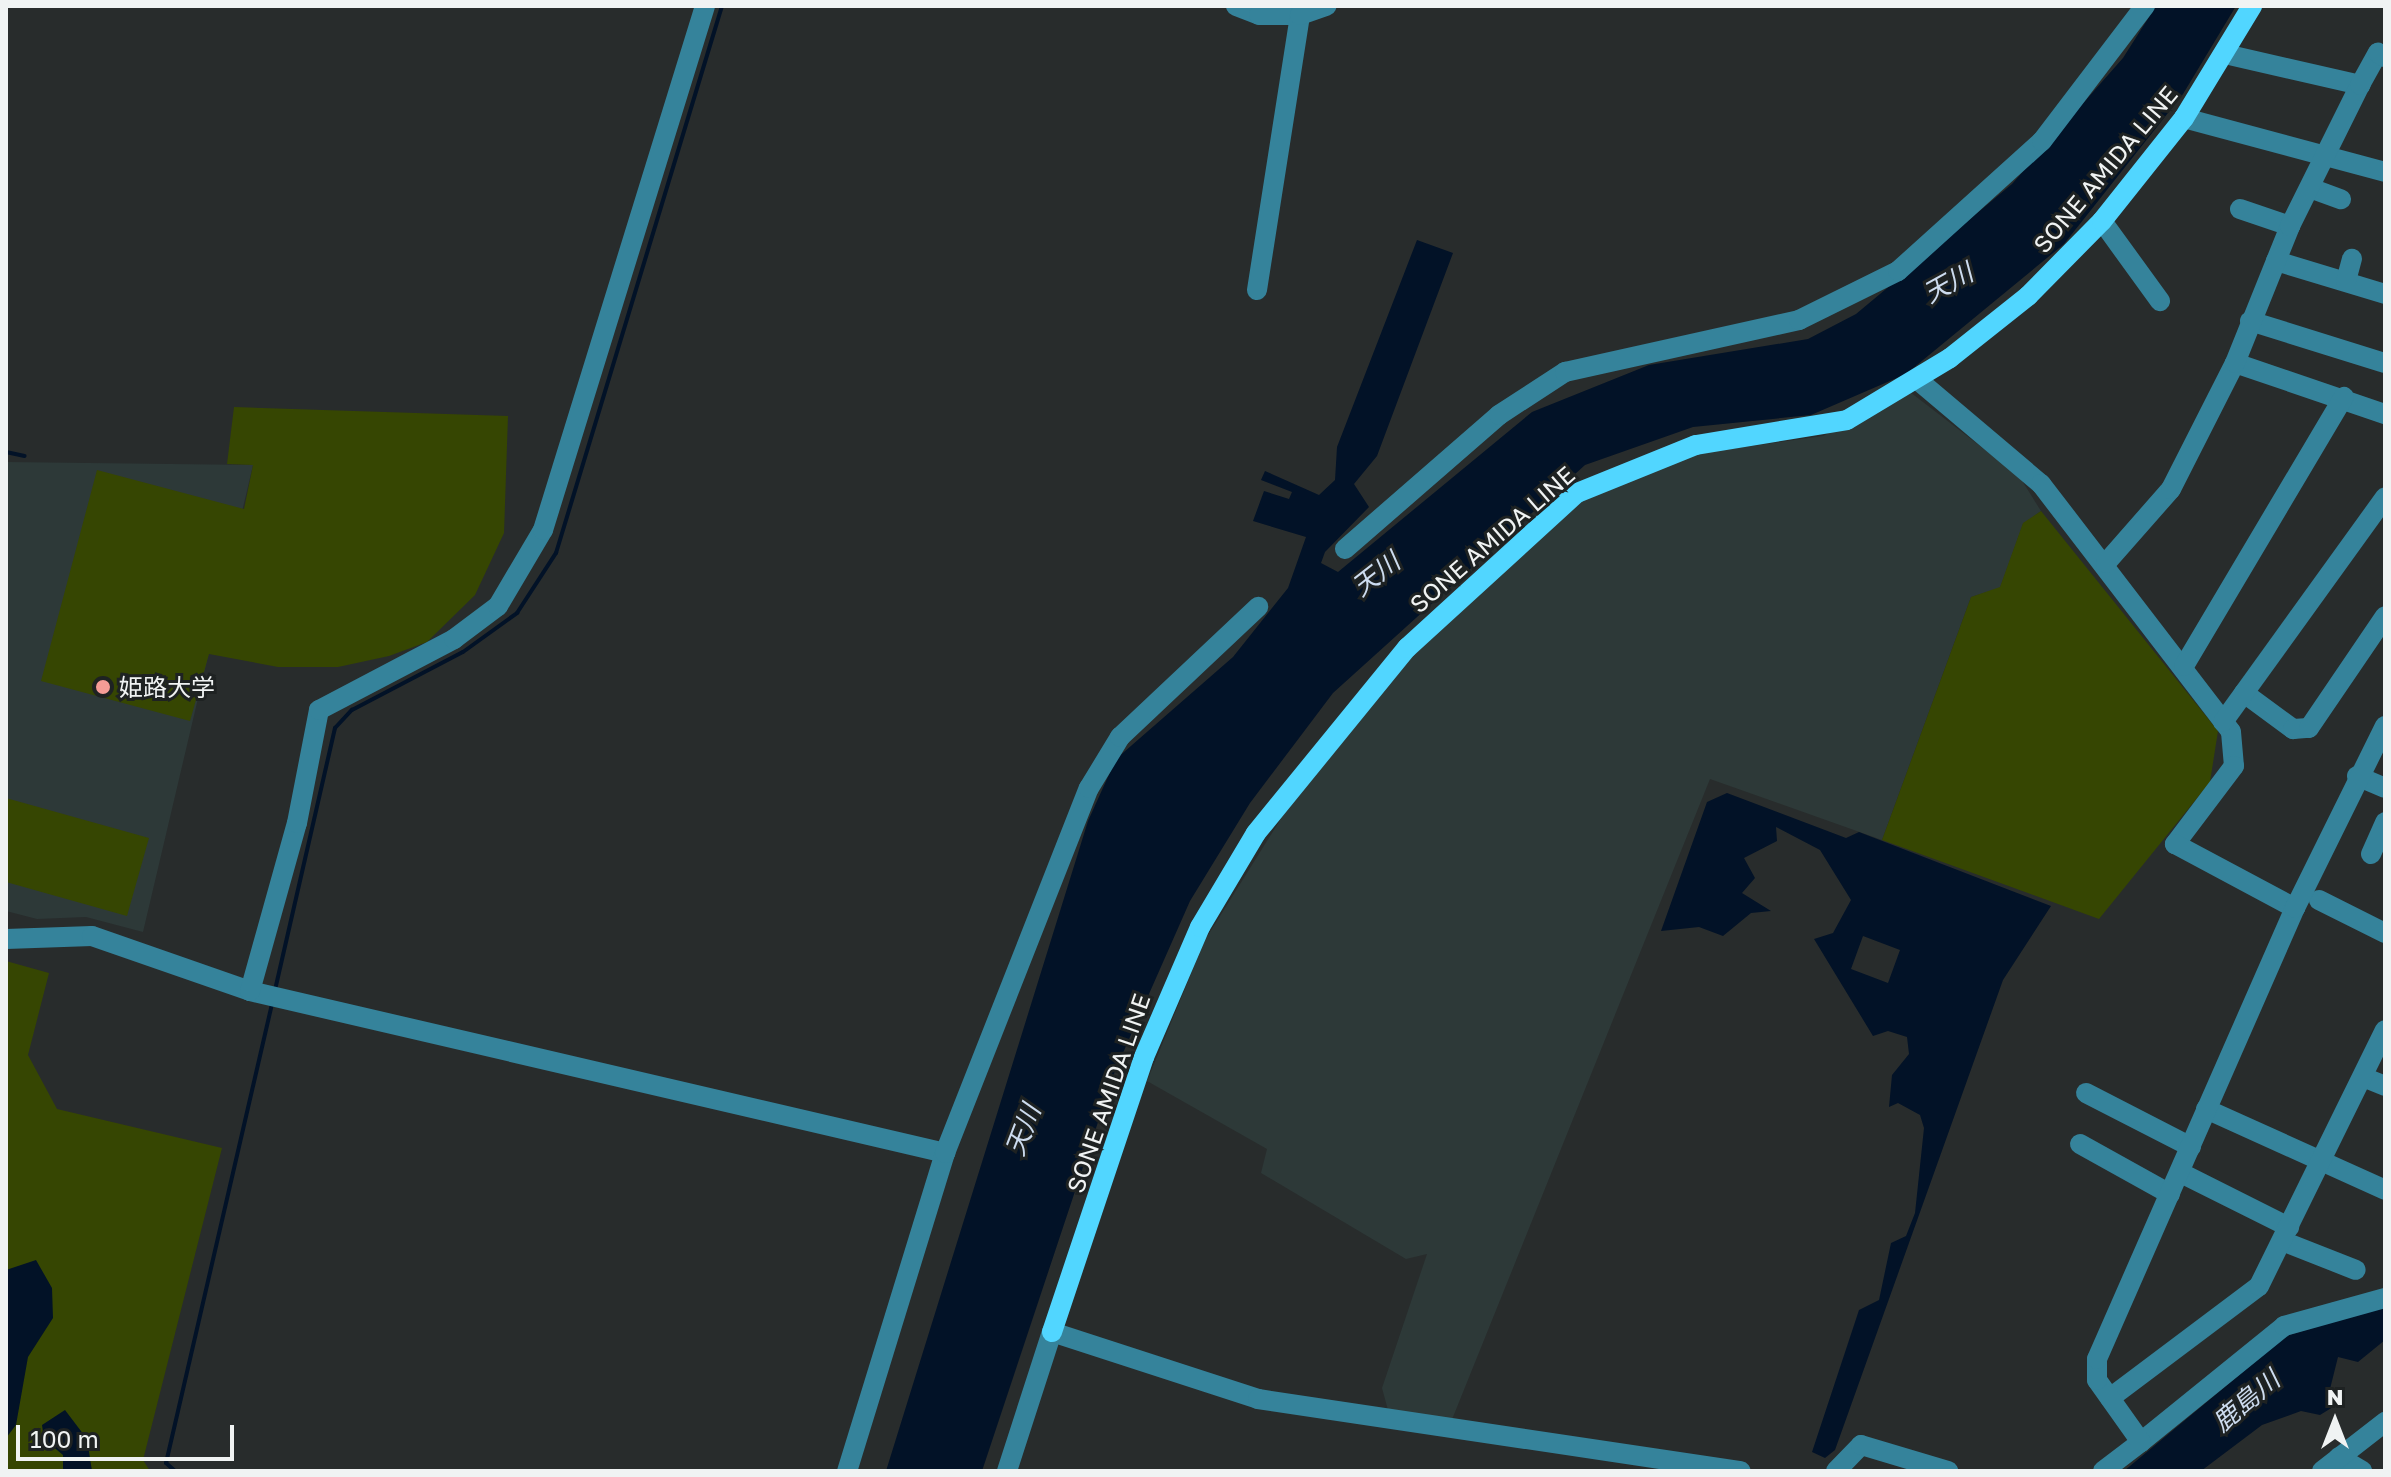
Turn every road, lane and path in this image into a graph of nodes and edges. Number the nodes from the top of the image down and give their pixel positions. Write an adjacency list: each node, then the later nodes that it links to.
1 (705, 6): 47 (street)
2 (1236, 6): 6 (street)
3 (1326, 6): 6 (street)
4 (2145, 6): 31 (street)
5 (2252, 6): 8 (main road, SONE AMIDA LINE)
6 (1302, 10): 21 (street)
7 (2383, 50): 9 (street)
8 (2225, 54): 9 (street); 10 (main road, SONE AMIDA LINE)
9 (2360, 85): 11 (street)
10 (2184, 118): 11 (street); 16 (main road, SONE AMIDA LINE)
11 (2328, 155): 12 (street); 13 (street)
12 (2385, 172)
13 (2310, 188): 14 (street); 17 (street)
14 (2341, 199)
15 (2240, 209): 17 (street)
16 (2102, 221): 23 (street); 27 (main road, SONE AMIDA LINE)
17 (2290, 226): 19 (street)
18 (2352, 259): 20 (street)
19 (2276, 261): 20 (street); 24 (street)
20 (2346, 281): 22 (street)
21 (1257, 290)
22 (2385, 294)
23 (2160, 301)
24 (2250, 321): 25 (street); 26 (street)
25 (2235, 363): 28 (street); 32 (street)
26 (2385, 363)
27 (1919, 381): 32 (street); 63 (main road, SONE AMIDA LINE)
28 (2344, 397): 29 (street); 35 (street)
29 (2385, 414)
30 (2385, 497): 36 (street)
31 (1345, 549)
32 (2106, 563): 35 (street)
33 (1258, 607): 55 (street)
34 (2385, 616): 36 (street)
35 (2184, 666): 37 (street)
36 (2244, 693): 37 (street)
37 (2223, 722): 44 (street)
38 (2385, 726): 39 (street)
39 (2357, 776): 40 (street); 44 (street)
40 (2385, 788)
41 (2385, 822): 42 (street)
42 (2371, 854)
43 (2319, 900): 45 (street)
44 (2295, 908): 52 (street)
45 (2385, 933)
46 (6, 939): 47 (street)
47 (250, 991): 55 (street)
48 (2385, 1030): 49 (street)
49 (2363, 1077): 50 (street); 56 (street)
50 (2385, 1086)
51 (2095, 1102): 54 (street)
52 (2206, 1109): 54 (street); 56 (street)
53 (2080, 1144): 59 (street)
54 (2191, 1147): 57 (street)
55 (945, 1153): 68 (street)
56 (2319, 1166): 58 (street); 60 (street)
57 (2181, 1173): 59 (street); 60 (street)
58 (2385, 1190)
59 (2170, 1194): 64 (street)
60 (2285, 1234): 61 (street); 64 (street)
61 (2356, 1270)
62 (2385, 1298): 66 (street)
63 (1052, 1332): 69 (street); 70 (street)
64 (2110, 1398): 66 (street)
65 (2385, 1422): 67 (street)
66 (2141, 1442): 73 (street)
67 (2339, 1457): 74 (street); 75 (street)
68 (847, 1471)
69 (1007, 1471)
70 (1741, 1471)
71 (1836, 1471): 72 (street)
72 (1948, 1471)
73 (2103, 1471)
74 (2322, 1471)
75 (2362, 1471)

